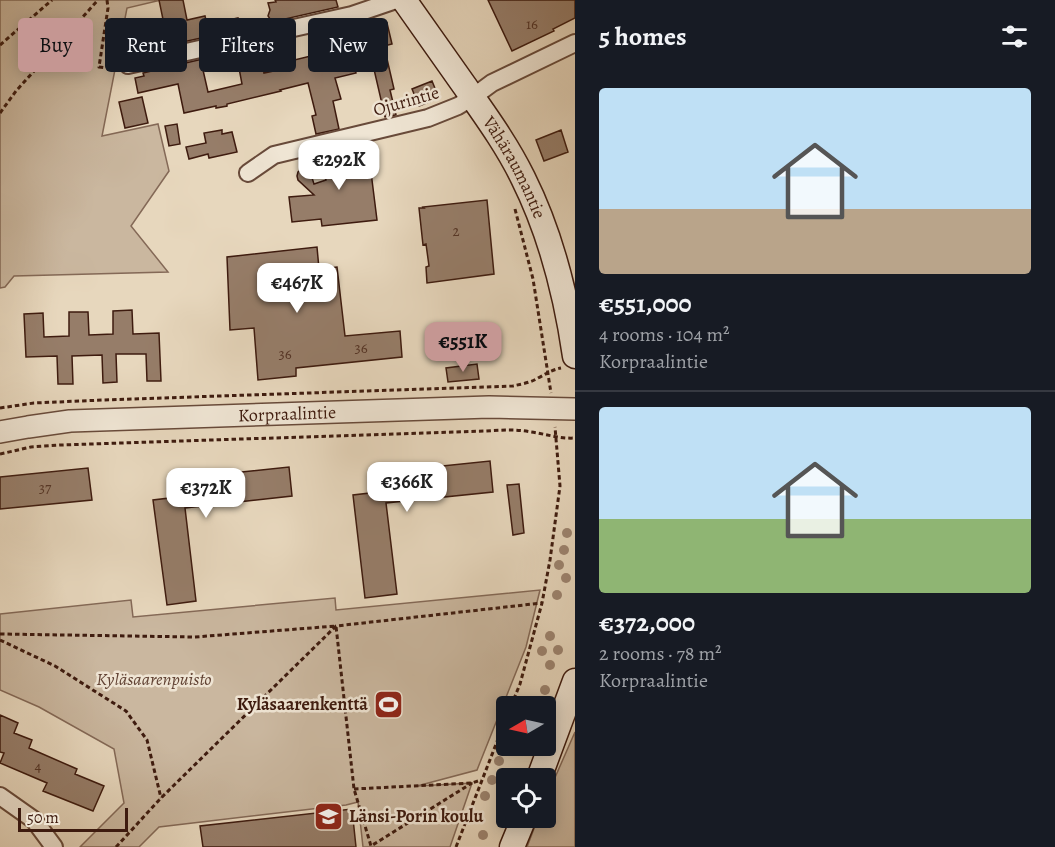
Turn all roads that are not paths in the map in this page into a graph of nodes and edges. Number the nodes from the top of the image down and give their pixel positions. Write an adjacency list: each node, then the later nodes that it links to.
1 (396, 0): 4 (street)
2 (404, 0): 5 (main road, Vähäraumantie)
3 (575, 43): 5 (street, Ojurintie)
4 (187, 52)
5 (473, 97): 6 (street, Ojurintie); 7 (main road, Vähäraumantie)
6 (248, 173)
7 (571, 362)
8 (575, 409): 9 (street, Korpraalintie)
9 (0, 432)
10 (575, 681): 11 (main road)
11 (543, 768)
12 (0, 796): 14 (street)
13 (520, 828): 15 (main road)
14 (54, 847)
15 (512, 847)

